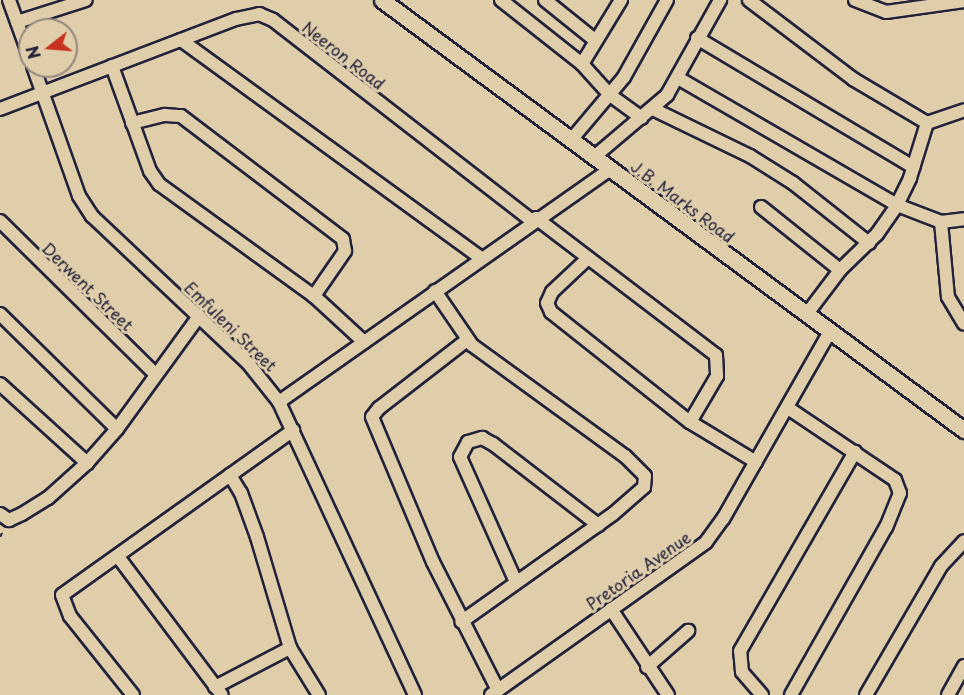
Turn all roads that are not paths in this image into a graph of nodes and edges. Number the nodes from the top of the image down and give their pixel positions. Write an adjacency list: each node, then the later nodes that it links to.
1 (9, 0): 12 (street)
2 (86, 0): 12 (street)
3 (381, 0): 28 (street, J.B. Marks Road)
4 (545, 0): 15 (street)
5 (667, 0): 21 (street)
6 (720, 0): 13 (street)
7 (749, 0): 27 (street)
8 (855, 0): 10 (street)
9 (505, 1): 16 (street)
10 (964, 1)
11 (616, 2): 15 (street)
12 (17, 22)
13 (697, 38): 19 (street); 30 (street)
14 (181, 40): 17 (street, Neeron Road); 35 (street, Neeron Road); 39 (street)
15 (596, 41): 16 (street)
16 (582, 64): 21 (street)
17 (112, 66): 20 (street, Neeron Road); 26 (street)
18 (38, 78): 20 (street, Emfuleni Street)
19 (678, 78): 23 (street); 32 (street)
20 (43, 92): 22 (street, Neeron Road); 46 (street, Emfuleni Street)
21 (610, 95): 25 (street); 28 (street)
22 (0, 109)
23 (653, 109): 25 (street); 38 (street)
24 (964, 110): 27 (street)
25 (642, 118): 29 (street)
26 (132, 123): 43 (street); 43 (street)
27 (927, 123): 30 (street)
28 (571, 140): 29 (street, J.B. Marks Road)
29 (594, 157): 31 (street, J.B. Marks Road)
30 (913, 167): 32 (street)
31 (610, 169): 35 (street); 45 (street, J.B. Marks Road)
32 (897, 205): 37 (street); 38 (street)
33 (761, 207): 41 (street)
34 (964, 219): 37 (street)
35 (534, 220): 39 (street); 40 (street, Neeron Road)
36 (0, 221): 51 (street, Derwent Street)
37 (941, 222): 47 (street)
38 (869, 243): 41 (street)
39 (481, 258): 42 (street)
40 (586, 260): 55 (street, Neeron Road); 55 (street)
41 (840, 270): 45 (street)
42 (435, 291): 49 (street); 50 (street)
43 (314, 296): 50 (street)
44 (0, 314): 56 (street)
45 (806, 315): 48 (street, J.B. Marks Road)
46 (199, 316): 51 (street); 53 (street, Emfuleni Street)
47 (964, 324)
48 (829, 333): 54 (street, Pretoria Avenue); 57 (street, J.B. Marks Road)
49 (467, 340): 64 (street); 69 (street)
50 (364, 342): 53 (street)
51 (155, 374): 56 (street)
52 (0, 384): 61 (street)
53 (279, 402): 58 (street, Emfuleni Street)
54 (788, 408): 59 (street); 60 (street, Pretoria Avenue)
55 (690, 422): 60 (street)
56 (117, 429): 61 (street)
57 (964, 429)
58 (293, 430): 62 (street); 78 (street, Emfuleni Street)
59 (855, 452): 80 (street); 81 (street)
60 (756, 462): 68 (street, Pretoria Avenue)
61 (87, 463): 63 (street)
62 (230, 475): 66 (street); 71 (street)
63 (0, 514)
64 (598, 525): 67 (street); 67 (street)
65 (964, 541): 82 (street)
66 (119, 558): 74 (street); 76 (street)
67 (516, 582): 69 (street)
68 (611, 609): 73 (street); 75 (street, Pretoria Avenue)
69 (460, 622): 75 (street)
70 (688, 631): 73 (street)
71 (290, 648): 74 (street); 77 (street)
72 (964, 666): 83 (street)
73 (647, 667): 79 (street)
74 (219, 691)
75 (495, 692)
76 (133, 695)
77 (319, 695)
78 (415, 695)
79 (668, 695)
80 (762, 695)
81 (791, 695)
82 (866, 695)
83 (948, 695)

